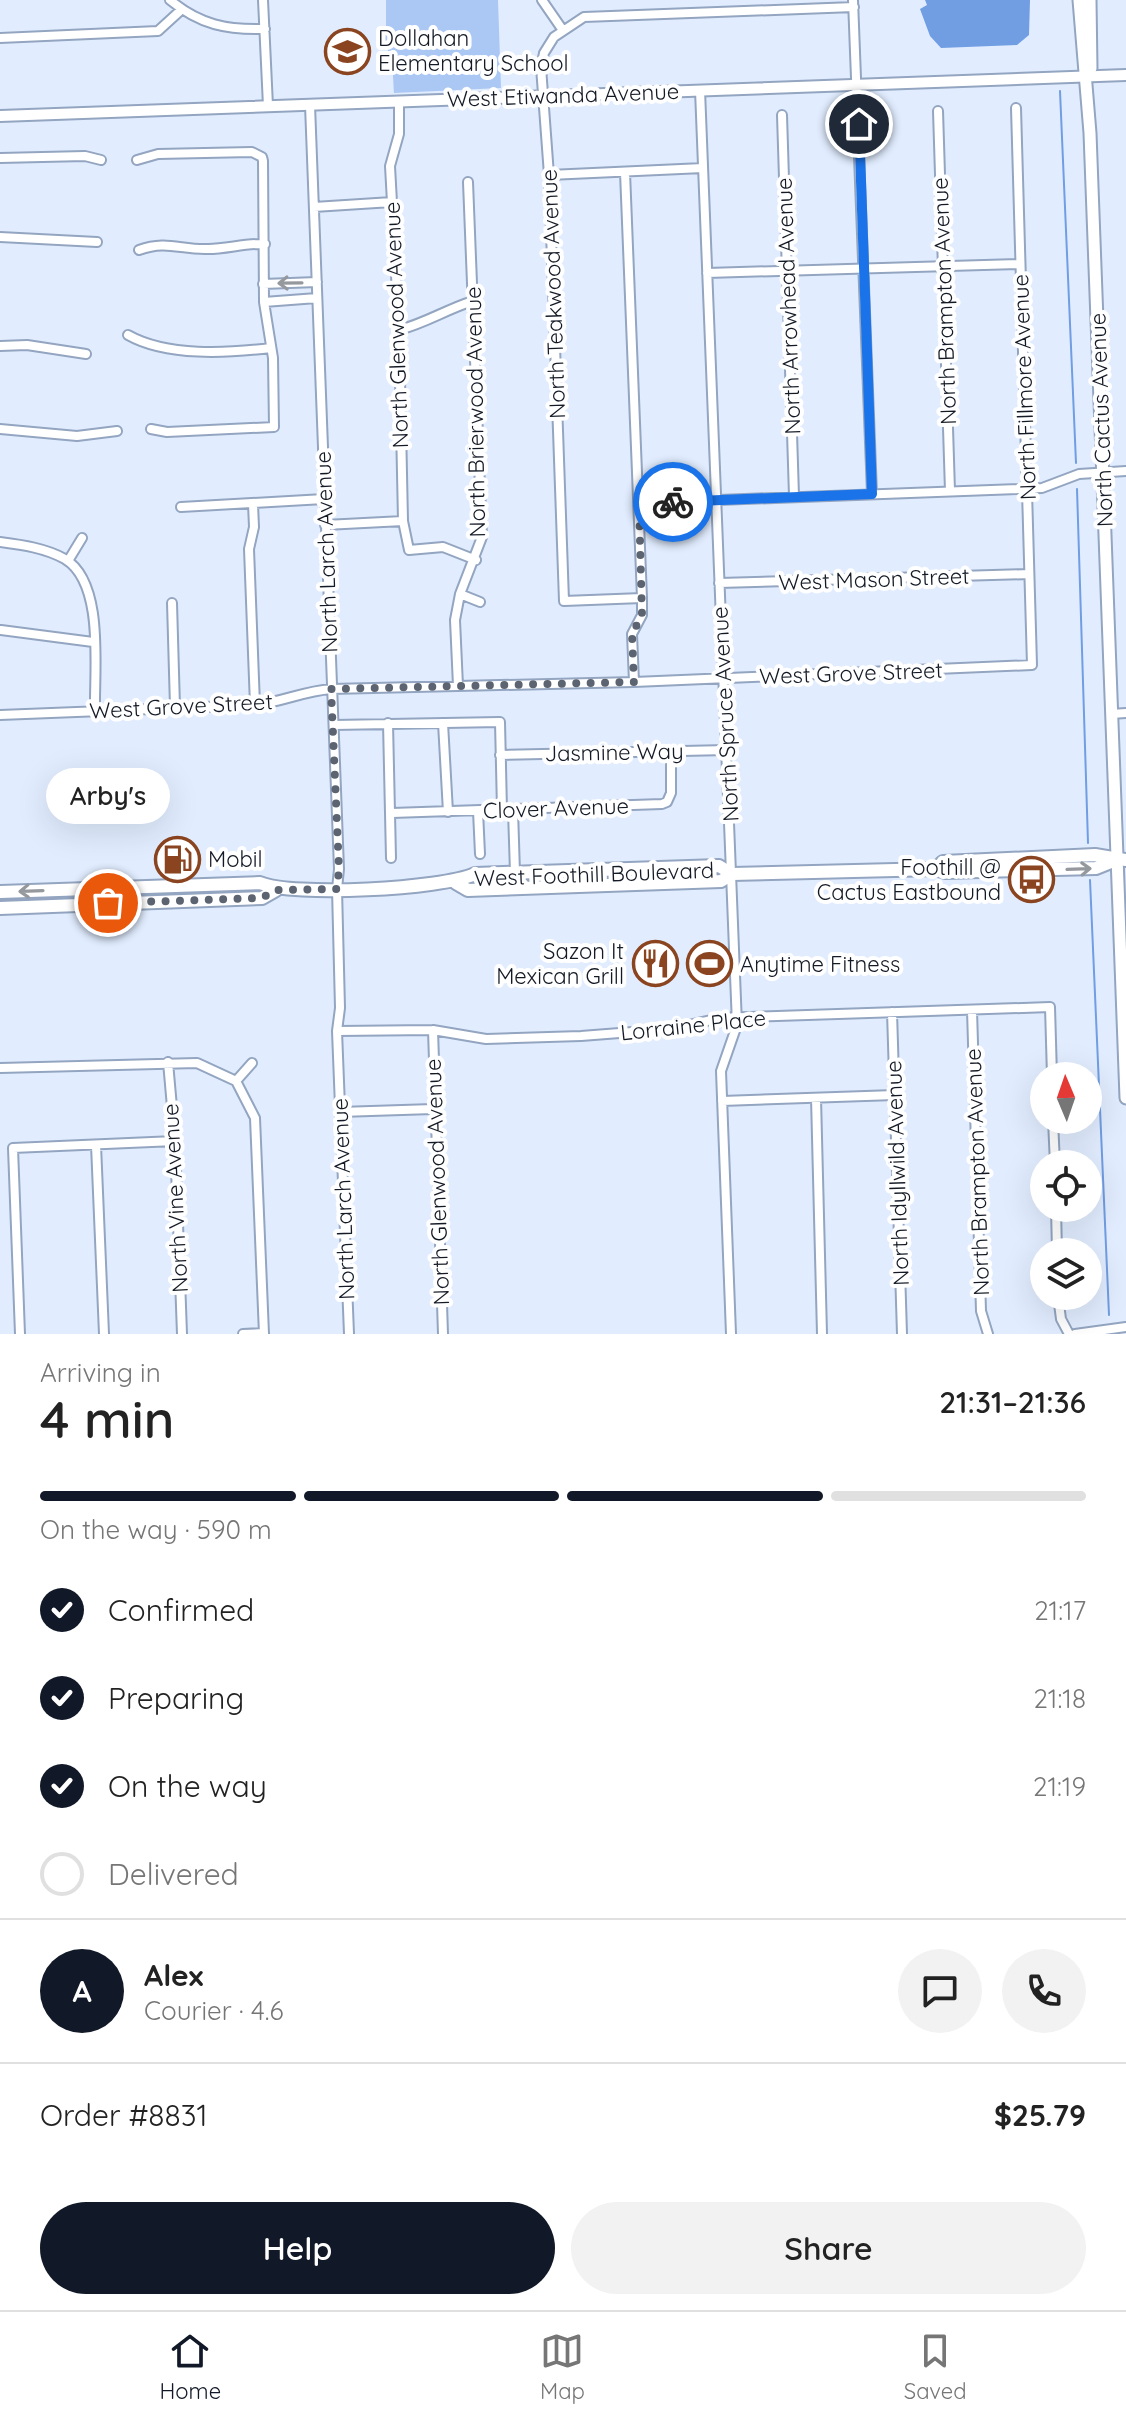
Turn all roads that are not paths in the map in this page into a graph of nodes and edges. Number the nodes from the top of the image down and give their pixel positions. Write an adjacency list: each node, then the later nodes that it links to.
1 (170, 0): 7 (street)
2 (263, 0): 8 (street)
3 (542, 0): 9 (street)
4 (1079, 0): 12 (main road, North Cactus Avenue)
5 (1090, 0): 12 (main road, North Cactus Avenue)
6 (854, 4): 9 (street); 13 (street)
7 (181, 10): 8 (street); 10 (street)
8 (265, 29): 18 (street)
9 (562, 29): 15 (street, North Teakwood Avenue)
10 (0, 38)
11 (1126, 75): 12 (street, West Etiwanda Avenue)
12 (1087, 77): 13 (street, West Etiwanda Avenue); 54 (main road, North Cactus Avenue)
13 (857, 85): 14 (street, West Etiwanda Avenue); 38 (street)
14 (700, 90): 15 (street, West Etiwanda Avenue); 26 (street, North Spruce Avenue)
15 (542, 96): 16 (street, West Etiwanda Avenue); 28 (street, North Teakwood Avenue)
16 (399, 101): 17 (street, West Etiwanda Avenue); 30 (street, North Glenwood Avenue)
17 (310, 105): 18 (street, West Etiwanda Avenue); 31 (street, North Larch Avenue)
18 (268, 106): 22 (street, West Etiwanda Avenue)
19 (1016, 108): 36 (street, North Fillmore Avenue)
20 (938, 111): 37 (street, North Brampton Avenue)
21 (782, 115): 39 (street, North Arrowhead Avenue)
22 (0, 116)
23 (0, 158): 24 (street)
24 (101, 160)
25 (137, 160): 34 (street)
26 (703, 168): 27 (street); 40 (street, North Spruce Avenue)
27 (625, 172): 28 (street); 62 (street)
28 (549, 175): 74 (street, North Teakwood Avenue)
29 (468, 182): 44 (street, North Brierwood Avenue)
30 (392, 202): 31 (street); 46 (street, North Glenwood Avenue)
31 (314, 207): 41 (street, North Larch Avenue)
32 (0, 237): 33 (street)
33 (97, 242)
34 (265, 244): 35 (street); 42 (street)
35 (139, 250)
36 (1019, 264): 37 (street); 56 (street, North Fillmore Avenue)
37 (943, 265): 38 (street); 57 (street, North Brampton Avenue)
38 (865, 268): 39 (street); 58 (street)
39 (787, 271): 40 (street); 59 (street, North Arrowhead Avenue)
40 (707, 273): 61 (street, North Spruce Avenue)
41 (317, 282): 42 (street, one-way to 42); 43 (street, North Larch Avenue)
42 (263, 284): 45 (street)
43 (317, 298): 45 (street); 60 (street, North Larch Avenue)
44 (473, 301): 46 (street); 69 (street, North Brierwood Avenue)
45 (264, 302): 49 (street)
46 (399, 330): 65 (street, North Glenwood Avenue)
47 (128, 335): 49 (street)
48 (0, 346): 50 (street)
49 (271, 348): 52 (street)
50 (86, 354)
51 (0, 429): 53 (street)
52 (151, 429)
53 (117, 431)
54 (1103, 471): 55 (street); 56 (street); 88 (main road, North Cactus Avenue)
55 (1126, 471)
56 (1028, 488): 57 (street); 71 (street, North Fillmore Avenue)
57 (950, 491): 58 (street)
58 (872, 494): 59 (street)
59 (794, 496): 61 (street)
60 (324, 499): 63 (street); 66 (street, North Larch Avenue)
61 (717, 500): 62 (street); 72 (street, North Spruce Avenue)
62 (639, 503): 74 (street)
63 (253, 504): 64 (street); 84 (street)
64 (181, 507)
65 (403, 521): 66 (street); 69 (street, North Glenwood Avenue)
66 (325, 525): 83 (street, North Larch Avenue)
67 (82, 538): 70 (street)
68 (0, 542): 70 (street)
69 (476, 560): 73 (street, North Brierwood Avenue)
70 (68, 561): 78 (street)
71 (1029, 574): 72 (street, West Mason Street); 79 (street, North Fillmore Avenue)
72 (719, 583): 80 (street, North Spruce Avenue)
73 (460, 594): 75 (street); 82 (street, North Brierwood Avenue)
74 (642, 598): 81 (street)
75 (480, 602)
76 (172, 603): 85 (street)
77 (1, 630): 78 (street)
78 (93, 642): 86 (street)
79 (1032, 665): 80 (street, West Grove Street)
80 (725, 678): 81 (street, West Grove Street); 94 (street, North Spruce Avenue)
81 (634, 682): 82 (street, West Grove Street)
82 (458, 686): 83 (street, West Grove Street)
83 (331, 689): 84 (street, West Grove Street); 92 (street, North Larch Avenue)
84 (255, 705): 85 (street, West Grove Street)
85 (175, 707): 86 (street, West Grove Street)
86 (95, 711): 89 (street, West Grove Street)
87 (1126, 713): 88 (street)
88 (1111, 714): 103 (main road, North Cactus Avenue)
89 (0, 715)
90 (388, 723): 91 (street); 92 (street); 100 (street)
91 (443, 723): 95 (street); 99 (street)
92 (334, 725): 109 (street, North Larch Avenue)
93 (671, 750): 94 (street, Jasmine Way); 95 (street, Jasmine Way); 97 (street, Clover Avenue)
94 (728, 750): 105 (street, North Spruce Avenue)
95 (500, 755): 96 (street)
96 (502, 810): 97 (street, Clover Avenue); 98 (street, Clover Avenue)
97 (513, 810): 104 (street)
98 (478, 811): 99 (street, Clover Avenue); 101 (street)
99 (448, 812): 100 (street, Clover Avenue)
100 (392, 813): 102 (street)
101 (480, 854)
102 (391, 858)
103 (1121, 860): 105 (main road, West Foothill Boulevard); 120 (main road, North Cactus Avenue)
104 (515, 873): 105 (main road, West Foothill Boulevard); 107 (main road, West Foothill Boulevard)
105 (732, 874): 107 (main road, West Foothill Boulevard); 117 (street, North Spruce Avenue)
106 (246, 883): 108 (main road, West Foothill Boulevard); 110 (main road, West Foothill Boulevard); 112 (main road)
107 (456, 883): 109 (main road, West Foothill Boulevard)
108 (143, 886): 111 (main road, West Foothill Boulevard, one-way to 111); 113 (main road)
109 (337, 889): 110 (main road, West Foothill Boulevard); 119 (street, North Larch Avenue)
110 (276, 890): 112 (main road, West Foothill Boulevard)
111 (0, 892)
112 (175, 901): 113 (main road, West Foothill Boulevard)
113 (79, 904): 114 (main road, West Foothill Boulevard)
114 (0, 908)
115 (972, 1010): 116 (street, Lorraine Place); 122 (street, Lorraine Place); 146 (street, North Brampton Avenue)
116 (892, 1012): 117 (street, Lorraine Place); 126 (street, North Idyllwild Avenue)
117 (737, 1018): 118 (street, Lorraine Place); 129 (street, North Spruce Avenue)
118 (433, 1030): 119 (street, Lorraine Place); 130 (street, North Glenwood Avenue)
119 (337, 1031): 131 (street, North Larch Avenue)
120 (1125, 1055): 128 (main road, North Cactus Avenue)
121 (168, 1062): 124 (street); 125 (street); 132 (street, North Vine Avenue)
122 (1052, 1062)
123 (252, 1063): 125 (street)
124 (0, 1068)
125 (236, 1081): 140 (street)
126 (895, 1095): 127 (street); 145 (street, North Idyllwild Avenue)
127 (816, 1098): 129 (street); 144 (street)
128 (1126, 1098)
129 (722, 1101): 143 (street, North Spruce Avenue)
130 (433, 1109): 131 (street); 142 (street, North Glenwood Avenue)
131 (340, 1112): 141 (street, North Larch Avenue)
132 (175, 1141): 133 (street); 138 (street, North Vine Avenue)
133 (96, 1145): 136 (street); 137 (street)
134 (1060, 1310): 147 (street)
135 (1126, 1327): 147 (street)
136 (20, 1334)
137 (104, 1334)
138 (182, 1334)
139 (243, 1334): 140 (street)
140 (264, 1334)
141 (349, 1334)
142 (443, 1334)
143 (731, 1334)
144 (822, 1334)
145 (902, 1334)
146 (988, 1334)
147 (1072, 1334)

